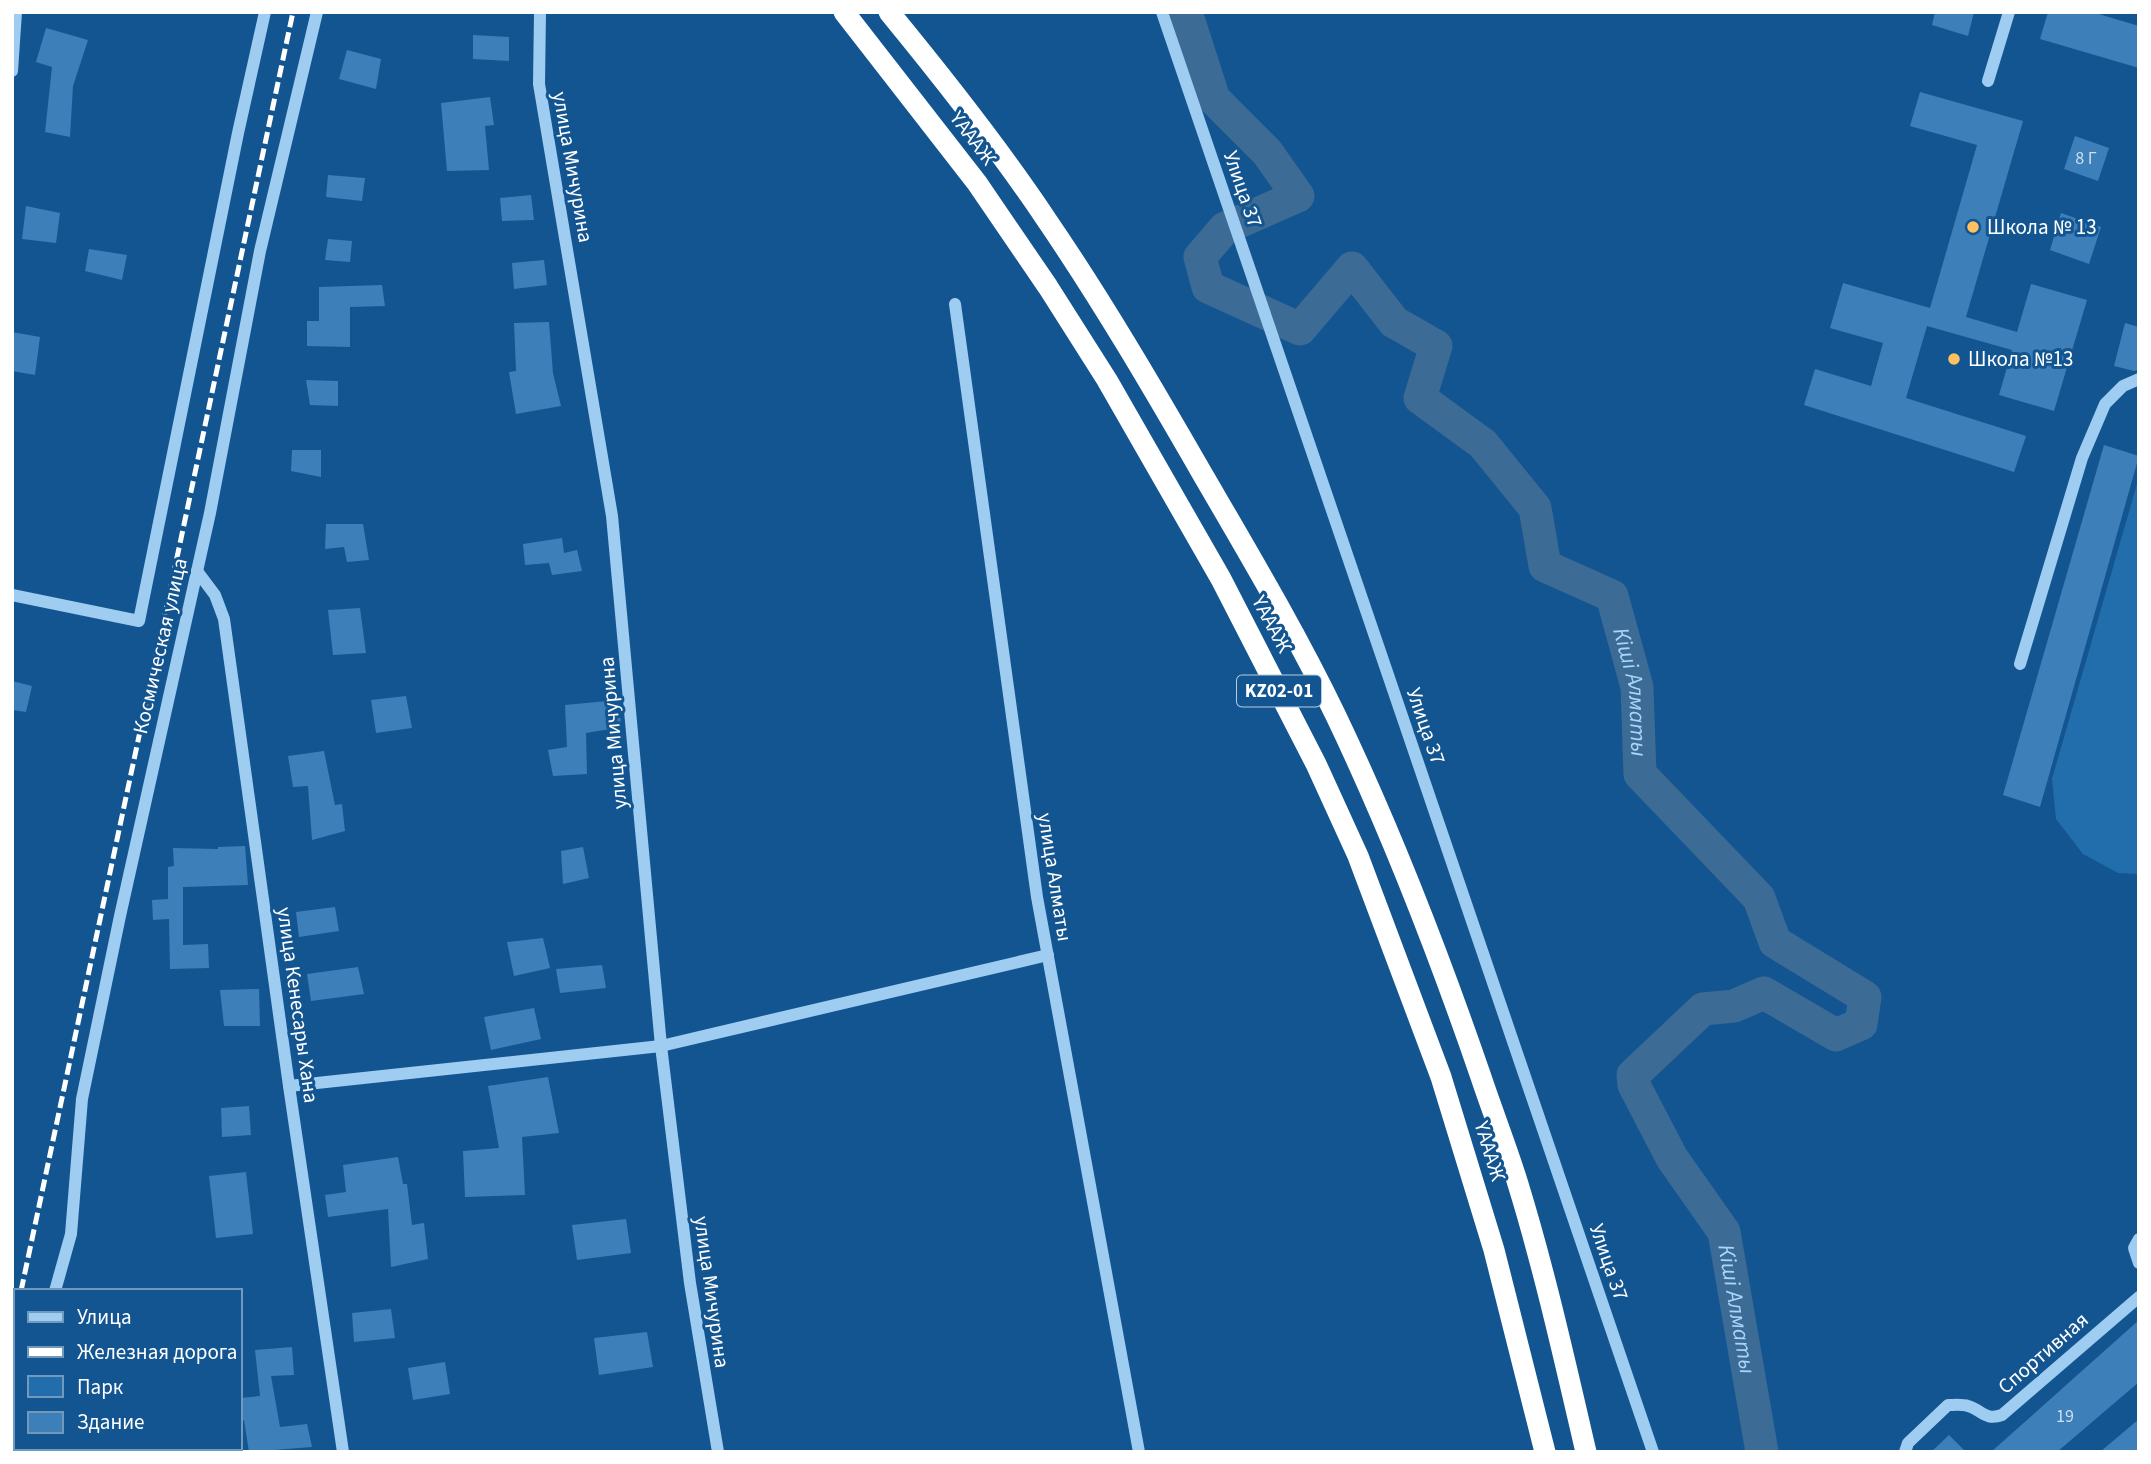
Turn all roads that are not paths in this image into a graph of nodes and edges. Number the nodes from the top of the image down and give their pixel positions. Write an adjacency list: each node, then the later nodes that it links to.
1 (16, 12): 9 (street)
2 (265, 12): 14 (street)
3 (317, 12): 13 (street, Космическая улица)
4 (540, 12): 17 (street, улица Мичурина)
5 (845, 12): 26 (highway, ҮАААЖ / KZ02-01)
6 (889, 12): 27 (highway, ҮАААЖ / KZ02-01)
7 (1162, 12): 28 (street, Улица 37)
8 (2009, 12): 10 (street)
9 (12, 71)
10 (1988, 81)
11 (955, 304): 16 (street, улица Алматы)
12 (2139, 379): 15 (street)
13 (197, 571): 18 (street, улица Кенесары Хана); 21 (street, Космическая улица)
14 (12, 595)
15 (2020, 664)
16 (1048, 955): 17 (street); 25 (street, улица Алматы)
17 (661, 1046): 18 (street); 24 (street, улица Мичурина)
18 (289, 1086): 23 (street, улица Кенесары Хана)
19 (2139, 1239): 20 (street)
20 (2139, 1263)
21 (56, 1289)
22 (2139, 1297): 29 (street, Спортивная)
23 (343, 1452)
24 (718, 1452)
25 (1139, 1452)
26 (1545, 1452)
27 (1586, 1452)
28 (1653, 1452)
29 (1905, 1452)

